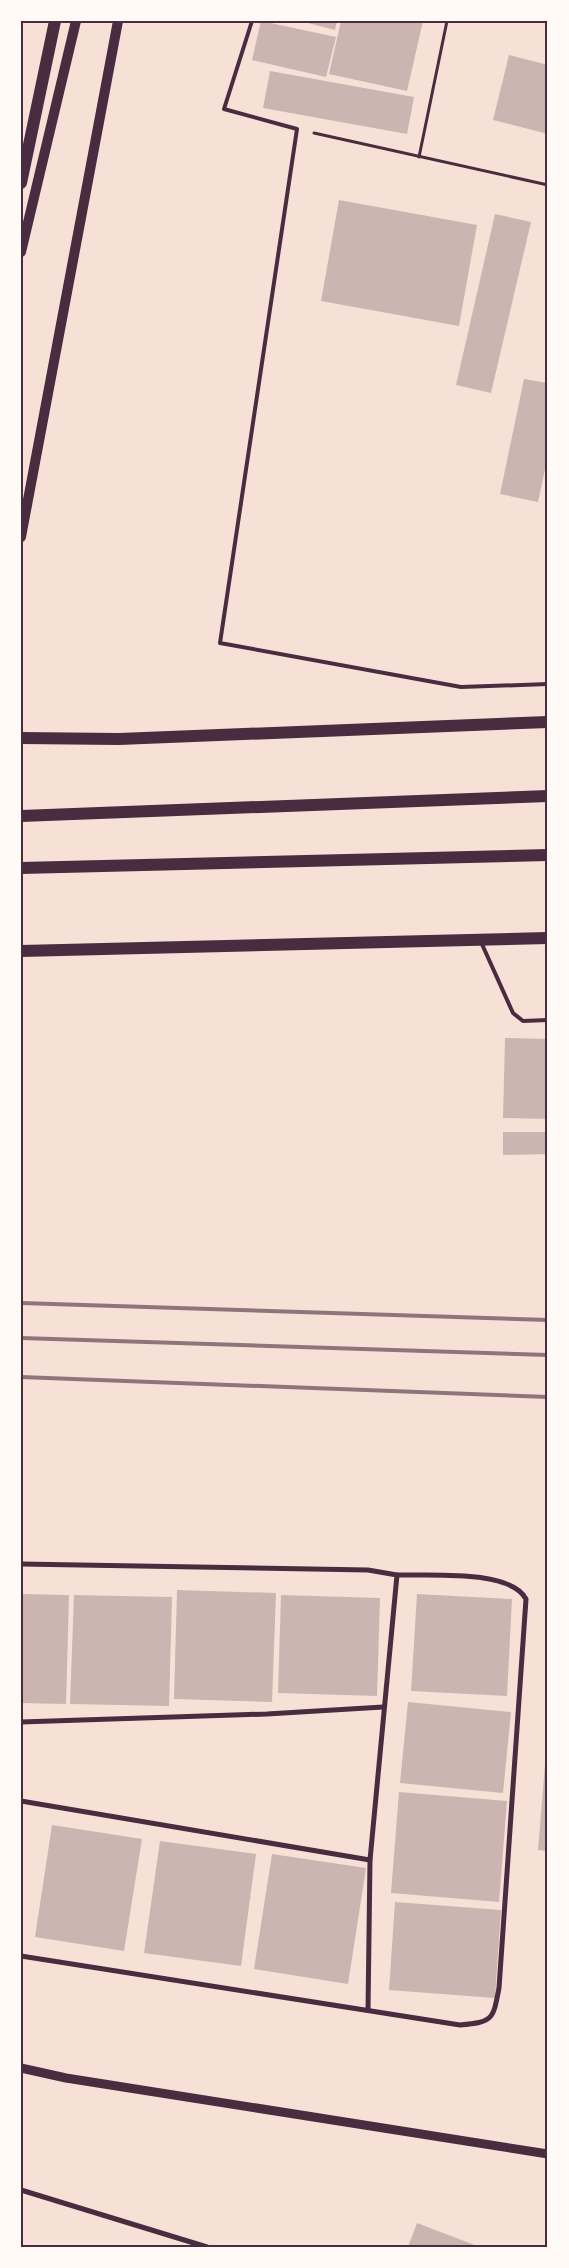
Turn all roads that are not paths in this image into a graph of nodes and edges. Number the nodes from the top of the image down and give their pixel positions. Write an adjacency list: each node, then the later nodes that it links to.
1 (54, 21): 5 (main road)
2 (76, 21): 6 (main road)
3 (118, 21): 7 (main road)
4 (252, 21): 8 (lane)
5 (21, 183)
6 (21, 252)
7 (21, 538)
8 (548, 684)
9 (548, 722): 10 (main road)
10 (21, 738)
11 (548, 796): 12 (main road)
12 (21, 816)
13 (548, 855): 14 (main road)
14 (21, 868)
15 (548, 938): 16 (main road)
16 (479, 940): 17 (main road); 18 (lane)
17 (21, 951)
18 (548, 1020)
19 (21, 1564): 20 (street)
20 (397, 1575): 21 (street); 26 (street)
21 (383, 1708): 22 (street); 24 (street)
22 (21, 1722)
23 (21, 1801): 24 (street)
24 (370, 1860): 26 (street)
25 (21, 1956): 26 (street)
26 (368, 2010)
27 (21, 2068): 28 (street)
28 (548, 2154)
29 (21, 2190): 30 (street)
30 (207, 2247)

